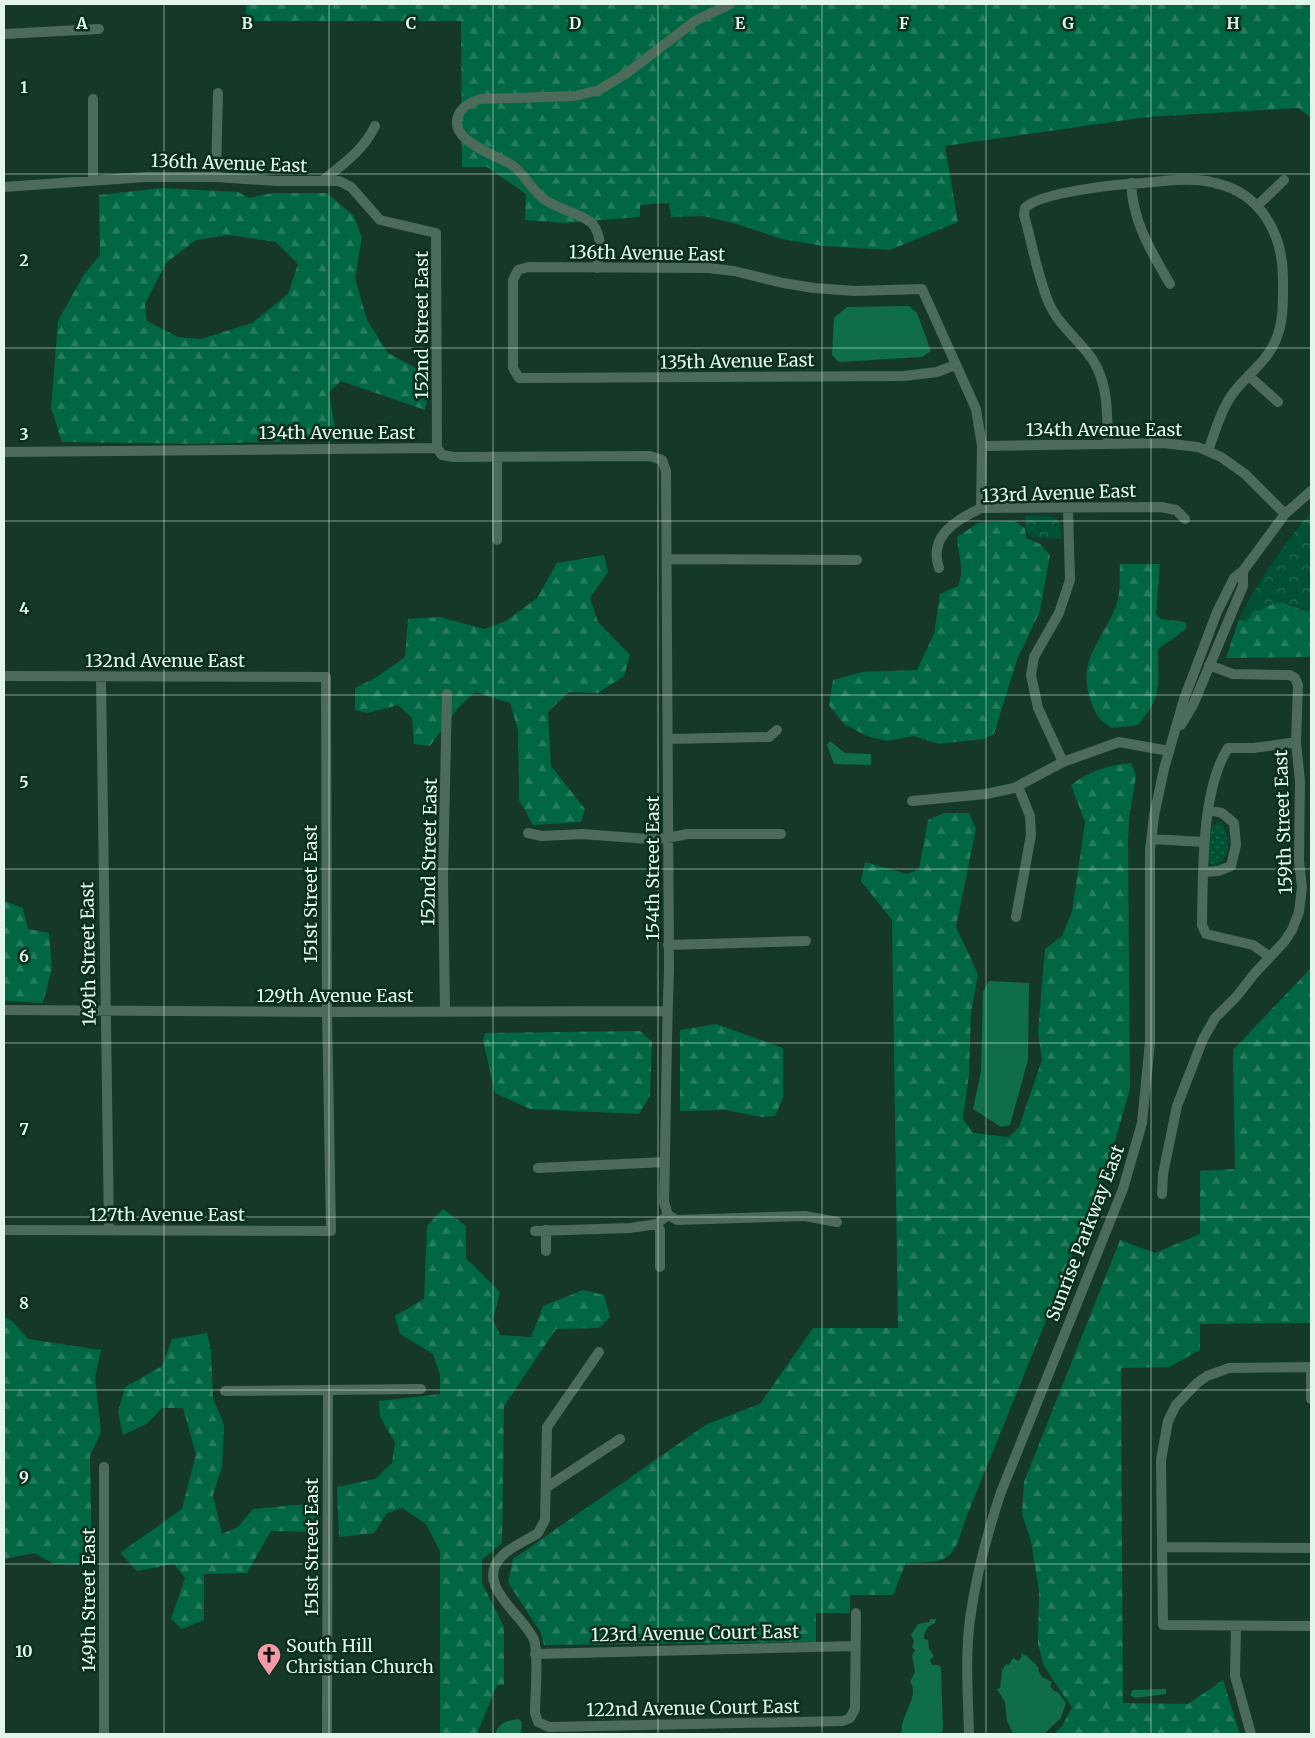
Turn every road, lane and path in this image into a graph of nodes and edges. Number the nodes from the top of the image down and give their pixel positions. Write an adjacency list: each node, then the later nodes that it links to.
1 (725, 5): 15 (street)
2 (99, 29): 3 (street)
3 (4, 34)
4 (218, 94): 7 (street)
5 (93, 99): 8 (street)
6 (375, 126): 10 (street)
7 (216, 177): 8 (street, 136th Avenue East); 10 (street, 136th Avenue East)
8 (93, 180): 12 (street, 136th Avenue East)
9 (1284, 180): 13 (street)
10 (322, 181): 14 (street, 136th Avenue East)
11 (1131, 183): 13 (street); 16 (street); 21 (street)
12 (4, 187)
13 (1257, 206): 18 (street)
14 (436, 233): 23 (street, 152nd Street East)
15 (597, 268): 17 (street, 136th Avenue East); 19 (street, 136th Avenue East)
16 (1170, 284)
17 (955, 365): 19 (street, 135th Avenue East); 22 (street)
18 (1249, 376): 20 (street); 24 (street)
19 (518, 378)
20 (1278, 402)
21 (1108, 444): 22 (street, 134th Avenue East); 24 (street, 134th Avenue East)
22 (982, 446): 29 (street)
23 (437, 448): 25 (street, 134th Avenue East); 26 (street, 134th Avenue East)
24 (1208, 451): 31 (street, 134th Avenue East)
25 (4, 452)
26 (497, 457): 27 (street, 134th Avenue East); 33 (street)
27 (664, 462): 34 (street, 154th Street East)
28 (1311, 491): 31 (street)
29 (981, 508): 30 (street, 133rd Avenue East); 36 (street, 133rd Avenue East)
30 (1068, 509): 32 (street, 133rd Avenue East); 48 (street)
31 (1285, 514): 37 (street, Sunrise Parkway East)
32 (1184, 519)
33 (497, 540)
34 (667, 559): 35 (street); 45 (street, 154th Street East)
35 (857, 560)
36 (939, 568)
37 (1243, 571): 38 (street, Sunrise Parkway East); 44 (street, Sunrise Parkway East)
38 (1210, 665): 44 (street, Sunrise Parkway East); 46 (street, 159th Street East)
39 (4, 676): 40 (street, 132nd Avenue East)
40 (101, 676): 41 (street, 132nd Avenue East); 63 (street, 149th Street East)
41 (326, 677): 66 (street, 151st Street East)
42 (447, 694): 64 (street, 152nd Street East)
43 (777, 730): 45 (street)
44 (1176, 732): 47 (street, Sunrise Parkway East)
45 (669, 740): 54 (street, 154th Street East)
46 (1296, 742): 51 (street); 61 (street, 159th Street East)
47 (1170, 752): 48 (street); 55 (street, Sunrise Parkway East)
48 (1063, 762): 49 (street)
49 (1018, 786): 50 (street); 58 (street)
50 (912, 801)
51 (1209, 810): 56 (street); 57 (street)
52 (528, 832): 54 (street)
53 (781, 834): 54 (street)
54 (668, 838): 60 (street, 154th Street East)
55 (1151, 840): 56 (street); 99 (street, Sunrise Parkway East)
56 (1204, 842): 57 (street)
57 (1203, 872): 61 (street)
58 (1016, 917)
59 (806, 941): 60 (street)
60 (668, 945): 65 (street, 154th Street East)
61 (1270, 957): 69 (street, 159th Street East)
62 (4, 1010): 63 (street, 129th Avenue East)
63 (105, 1011): 66 (street, 129th Avenue East); 74 (street, 149th Street East)
64 (445, 1011): 65 (street, 129th Avenue East); 66 (street, 129th Avenue East)
65 (666, 1011): 67 (street, 154th Street East)
66 (327, 1012): 76 (street, 151st Street East)
67 (665, 1162): 68 (street); 70 (street, 154th Street East)
68 (538, 1168)
69 (1162, 1194)
70 (668, 1215): 71 (street); 72 (street)
71 (837, 1222)
72 (657, 1224): 75 (street); 79 (street)
73 (4, 1230): 74 (street, 127th Avenue East)
74 (109, 1230): 76 (street, 127th Avenue East)
75 (546, 1230): 77 (street); 78 (street)
76 (331, 1231)
77 (535, 1231)
78 (546, 1251)
79 (660, 1267)
80 (599, 1352): 88 (street)
81 (1311, 1367): 85 (street); 89 (street)
82 (421, 1389): 83 (street)
83 (328, 1390): 84 (street); 98 (street, 151st Street East)
84 (225, 1391)
85 (1311, 1399)
86 (620, 1439): 88 (street)
87 (104, 1467): 97 (street, 149th Street East)
88 (546, 1487): 95 (street)
89 (1162, 1547): 90 (street); 93 (street)
90 (1311, 1548)
91 (856, 1613): 94 (street)
92 (1311, 1626): 93 (street)
93 (1236, 1627): 100 (street)
94 (855, 1646): 95 (street, 123rd Avenue Court East); 96 (street, 122nd Avenue Court East)
95 (536, 1654): 96 (street, 122nd Avenue Court East)
96 (616, 1730)
97 (104, 1734)
98 (328, 1734)
99 (969, 1734)
100 (1251, 1734)

